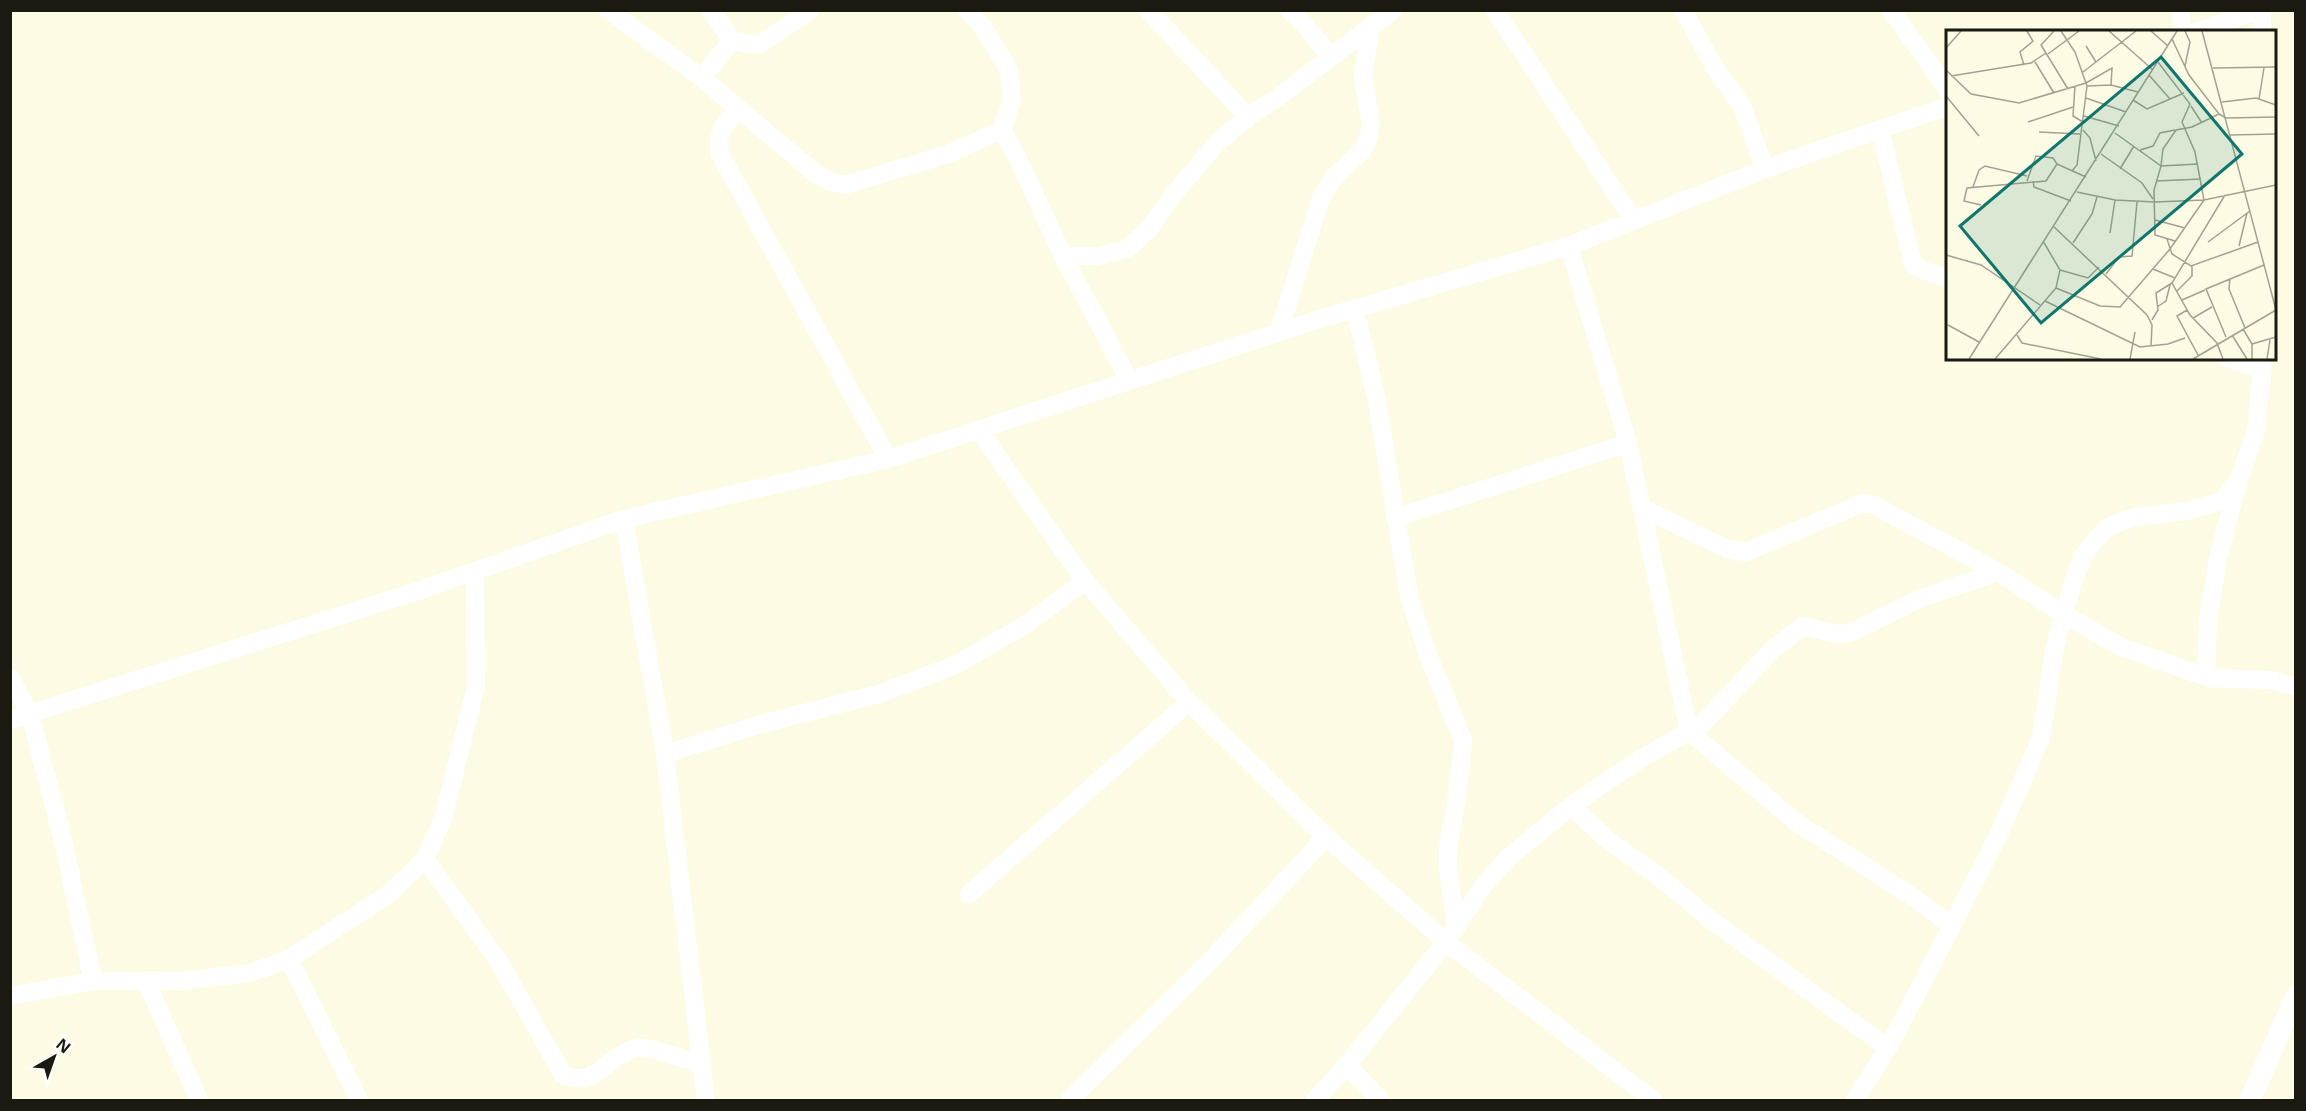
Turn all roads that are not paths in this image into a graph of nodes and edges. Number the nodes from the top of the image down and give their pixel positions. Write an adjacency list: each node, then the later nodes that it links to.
1 (608, 10): 19 (street)
2 (711, 10): 17 (street)
3 (812, 10): 17 (street)
4 (967, 10): 25 (street)
5 (1148, 10): 23 (street)
6 (1290, 10): 18 (street)
7 (1393, 10): 13 (street)
8 (1495, 10): 27 (street)
9 (1683, 10): 26 (street)
10 (1892, 10): 20 (street)
11 (2180, 10): 14 (street)
12 (2261, 10): 15 (street); 16 (street)
13 (1372, 26): 18 (street); 32 (street)
14 (2183, 30)
15 (2202, 30)
16 (2262, 30)
17 (732, 40): 19 (street)
18 (1331, 57): 23 (street)
19 (702, 78): 22 (street)
20 (1946, 89)
21 (1946, 106): 24 (street)
22 (739, 109): 25 (street); 38 (street)
23 (1248, 117): 29 (street)
24 (1880, 129): 26 (street); 30 (street)
25 (1002, 130): 29 (street)
26 (1765, 169): 27 (street)
27 (1634, 221): 28 (street)
28 (1569, 246): 31 (street); 37 (street)
29 (1063, 256): 35 (street)
30 (1946, 278)
31 (1355, 309): 32 (street); 41 (street)
32 (1279, 332): 35 (street)
33 (2239, 360): 34 (street)
34 (2262, 364): 39 (street)
35 (1129, 380): 36 (street)
36 (978, 429): 38 (street); 45 (street)
37 (1628, 443): 40 (street); 41 (street)
38 (888, 459): 42 (street)
39 (2238, 482): 46 (street); 47 (street)
40 (1642, 508): 43 (street); 53 (street)
41 (1395, 518): 59 (street)
42 (624, 519): 44 (street); 54 (street)
43 (1998, 572): 46 (street); 53 (street)
44 (475, 573): 51 (street); 57 (street)
45 (1085, 581): 50 (street); 54 (street)
46 (2063, 614): 47 (street); 60 (street)
47 (2206, 676): 49 (street)
48 (10, 677): 51 (street)
49 (2295, 687)
50 (1189, 702): 56 (street); 58 (street)
51 (30, 714): 52 (street); 63 (street)
52 (10, 720)
53 (1691, 732): 55 (street); 60 (street)
54 (665, 754): 68 (street)
55 (1571, 806): 59 (street); 67 (street)
56 (1326, 837): 61 (street); 73 (street)
57 (425, 859): 62 (street); 68 (street)
58 (969, 894)
59 (1456, 926): 61 (street)
60 (1952, 926): 67 (street)
61 (1446, 942): 69 (street); 76 (street)
62 (289, 959): 64 (street); 71 (street)
63 (93, 981): 64 (street); 65 (street)
64 (146, 981): 70 (street)
65 (10, 996)
66 (2295, 996): 78 (street)
67 (1888, 1048): 77 (street)
68 (701, 1064): 72 (street)
69 (1347, 1065): 74 (street); 75 (street)
70 (199, 1101)
71 (359, 1101)
72 (706, 1101)
73 (1070, 1101)
74 (1315, 1101)
75 (1380, 1101)
76 (1653, 1101)
77 (1855, 1101)
78 (2250, 1101)

